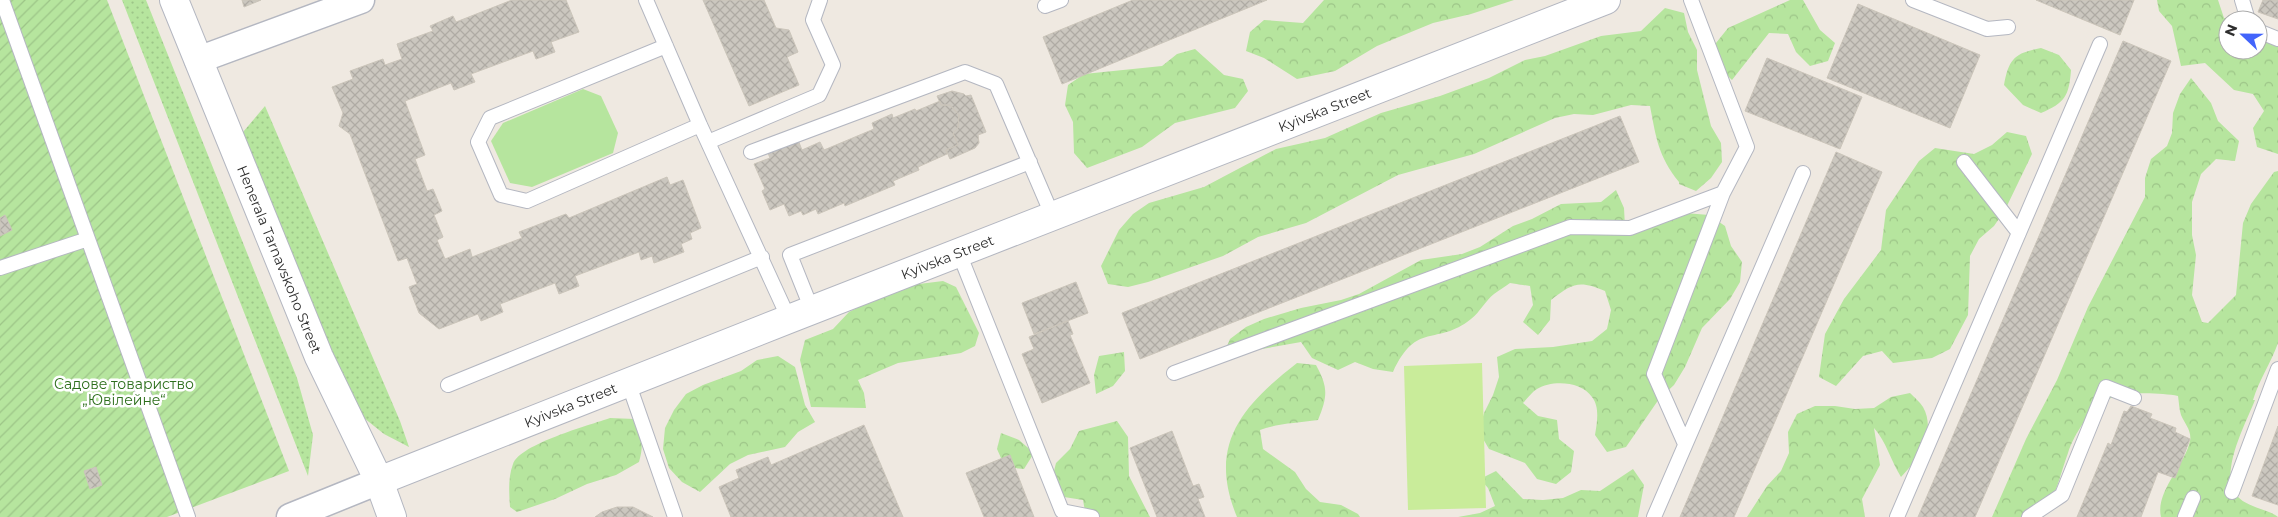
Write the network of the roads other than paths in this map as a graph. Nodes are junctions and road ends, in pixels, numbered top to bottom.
1 (2, 0) edge
2 (174, 0) edge
3 (361, 0) edge
4 (646, 0) edge
5 (820, 0) edge
6 (1061, 0) edge
7 (1606, 0) edge
8 (1691, 0) edge
9 (1913, 0) edge
10 (1045, 6) dead end
11 (2008, 28) dead end
12 (2100, 44) dead end
13 (666, 46) junction
14 (198, 60) junction
15 (700, 125) junction
16 (708, 142) junction
17 (751, 152) dead end
18 (1030, 162) junction
19 (1964, 162) dead end
20 (1803, 173) dead end
21 (1723, 193) junction
22 (1053, 217) junction
23 (2019, 233) junction
24 (88, 240) junction
25 (959, 253) junction
26 (762, 257) junction
27 (0, 268) edge
28 (800, 314) junction
29 (2278, 368) edge
30 (1174, 373) dead end
31 (628, 382) junction
32 (448, 386) dead end
33 (2134, 398) dead end
34 (1686, 444) junction
35 (380, 481) junction
36 (2232, 492) dead end
37 (2193, 498) dead end
38 (1063, 514) edge
39 (188, 517) edge
40 (290, 517) edge
41 (392, 517) edge
42 (675, 517) edge
43 (1092, 517) edge
44 (1654, 517) edge
45 (1897, 517) edge
46 (2028, 517) edge
47 (2185, 517) edge

1 - 24 lane
2 - 14 main road, Henerala Tarnavskoho Street
3 - 14 street
4 - 13 lane
5 - 16 lane
6 - 10 lane
7 - 22 main road, Kyivska Street
8 - 21 lane
9 - 11 lane
12 - 23 lane
13 - 15 lane
13 - 15 lane
14 - 35 main road, Henerala Tarnavskoho Street
15 - 16 lane
16 - 26 lane
17 - 18 lane
18 - 22 lane
18 - 28 lane
19 - 23 lane
20 - 34 lane
21 - 30 lane
21 - 34 lane
22 - 25 main road, Kyivska Street
23 - 45 lane
24 - 27 lane
24 - 39 lane
25 - 28 main road, Kyivska Street
25 - 38 lane
26 - 28 lane
26 - 32 lane
28 - 31 main road, Kyivska Street
29 - 36 lane
31 - 35 main road, Kyivska Street
31 - 42 lane
33 - 46 lane
34 - 44 lane
35 - 40 street, Kyivska Street
35 - 41 main road, Henerala Tarnavskoho Street
37 - 47 lane
38 - 43 lane

